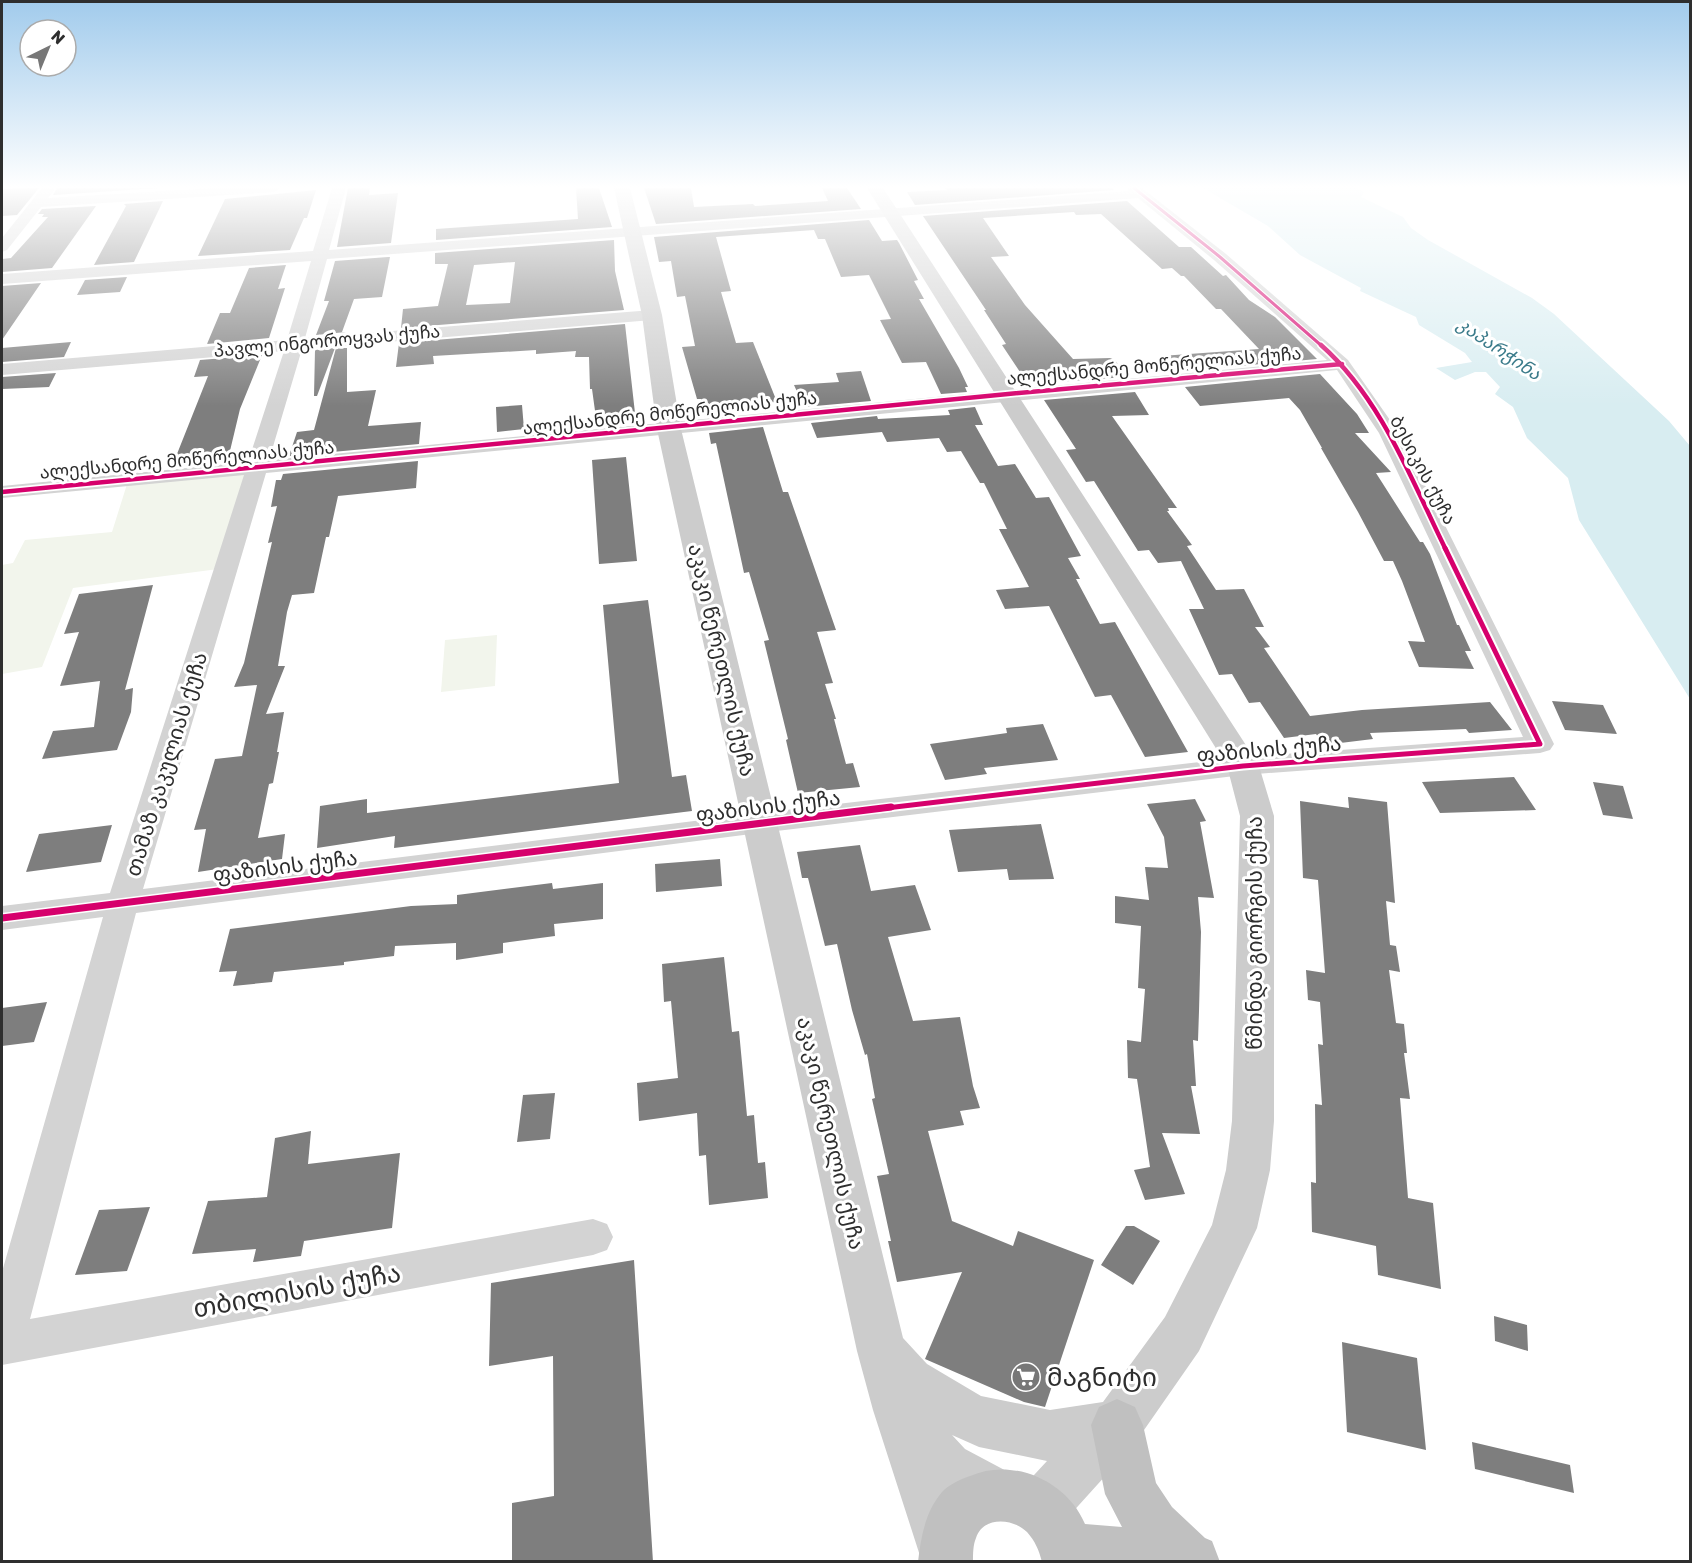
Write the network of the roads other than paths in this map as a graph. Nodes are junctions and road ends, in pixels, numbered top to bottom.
1 (241, 261) edge
2 (317, 261) edge
3 (640, 261) edge
4 (923, 261) edge
5 (1223, 261) edge
6 (2, 279) edge
7 (652, 315) junction
8 (294, 343) junction
9 (1342, 364) junction
10 (2, 369) edge
11 (1008, 394) junction
12 (669, 429) junction
13 (256, 468) junction
14 (2, 492) edge
15 (1540, 744) joint
16 (1243, 766) junction
17 (759, 823) junction
18 (123, 903) junction
19 (2, 918) edge
20 (593, 1237) dead end
21 (2, 1344) edge
22 (882, 1351) junction
23 (898, 1410) junction
24 (1116, 1425) junction
25 (1042, 1527) edge
26 (945, 1556) edge
27 (1192, 1559) edge

1 - 6 street
2 - 8 street, თამაზ კაკულიას ქუჩა
3 - 7 main road, აკაკი წერეთლის ქუჩა
4 - 11 main road, წმინდა გიორგის ქუჩა
5 - 9 street, ბესიკის ქუჩა
7 - 8 street, პავლე ინგოროყვას ქუჩა
7 - 12 main road, აკაკი წერეთლის ქუჩა
8 - 10 street, პავლე ინგოროყვას ქუჩა
8 - 13 street, თამაზ კაკულიას ქუჩა
9 - 11 street, ალექსანდრე მოწერელიას ქუჩა
9 - 15 street, ბესიკის ქუჩა
11 - 12 street, ალექსანდრე მოწერელიას ქუჩა
11 - 16 main road, წმინდა გიორგის ქუჩა
12 - 13 street, ალექსანდრე მოწერელიას ქუჩა
12 - 17 main road, აკაკი წერეთლის ქუჩა
13 - 14 street, ალექსანდრე მოწერელიას ქუჩა
13 - 18 street, თამაზ კაკულიას ქუჩა
15 - 16 street, ფაზისის ქუჩა
16 - 17 street, ფაზისის ქუჩა
16 - 24 main road, წმინდა გიორგის ქუჩა
17 - 18 street, ფაზისის ქუჩა
17 - 22 main road, აკაკი წერეთლის ქუჩა
18 - 19 street, ფაზისის ქუჩა
18 - 21 street, თამაზ კაკულიას ქუჩა
20 - 21 street, თბილისის ქუჩა
22 - 23 main road, აკაკი წერეთლის ქუჩა
22 - 24 main road
23 - 25 main road, აკაკი წერეთლის ქუჩა
23 - 26 main road, აკაკი წერეთლის ქუჩა
24 - 25 main road, წმინდა გიორგის ქუჩა
24 - 27 highway
25 - 26 highway
25 - 27 highway

